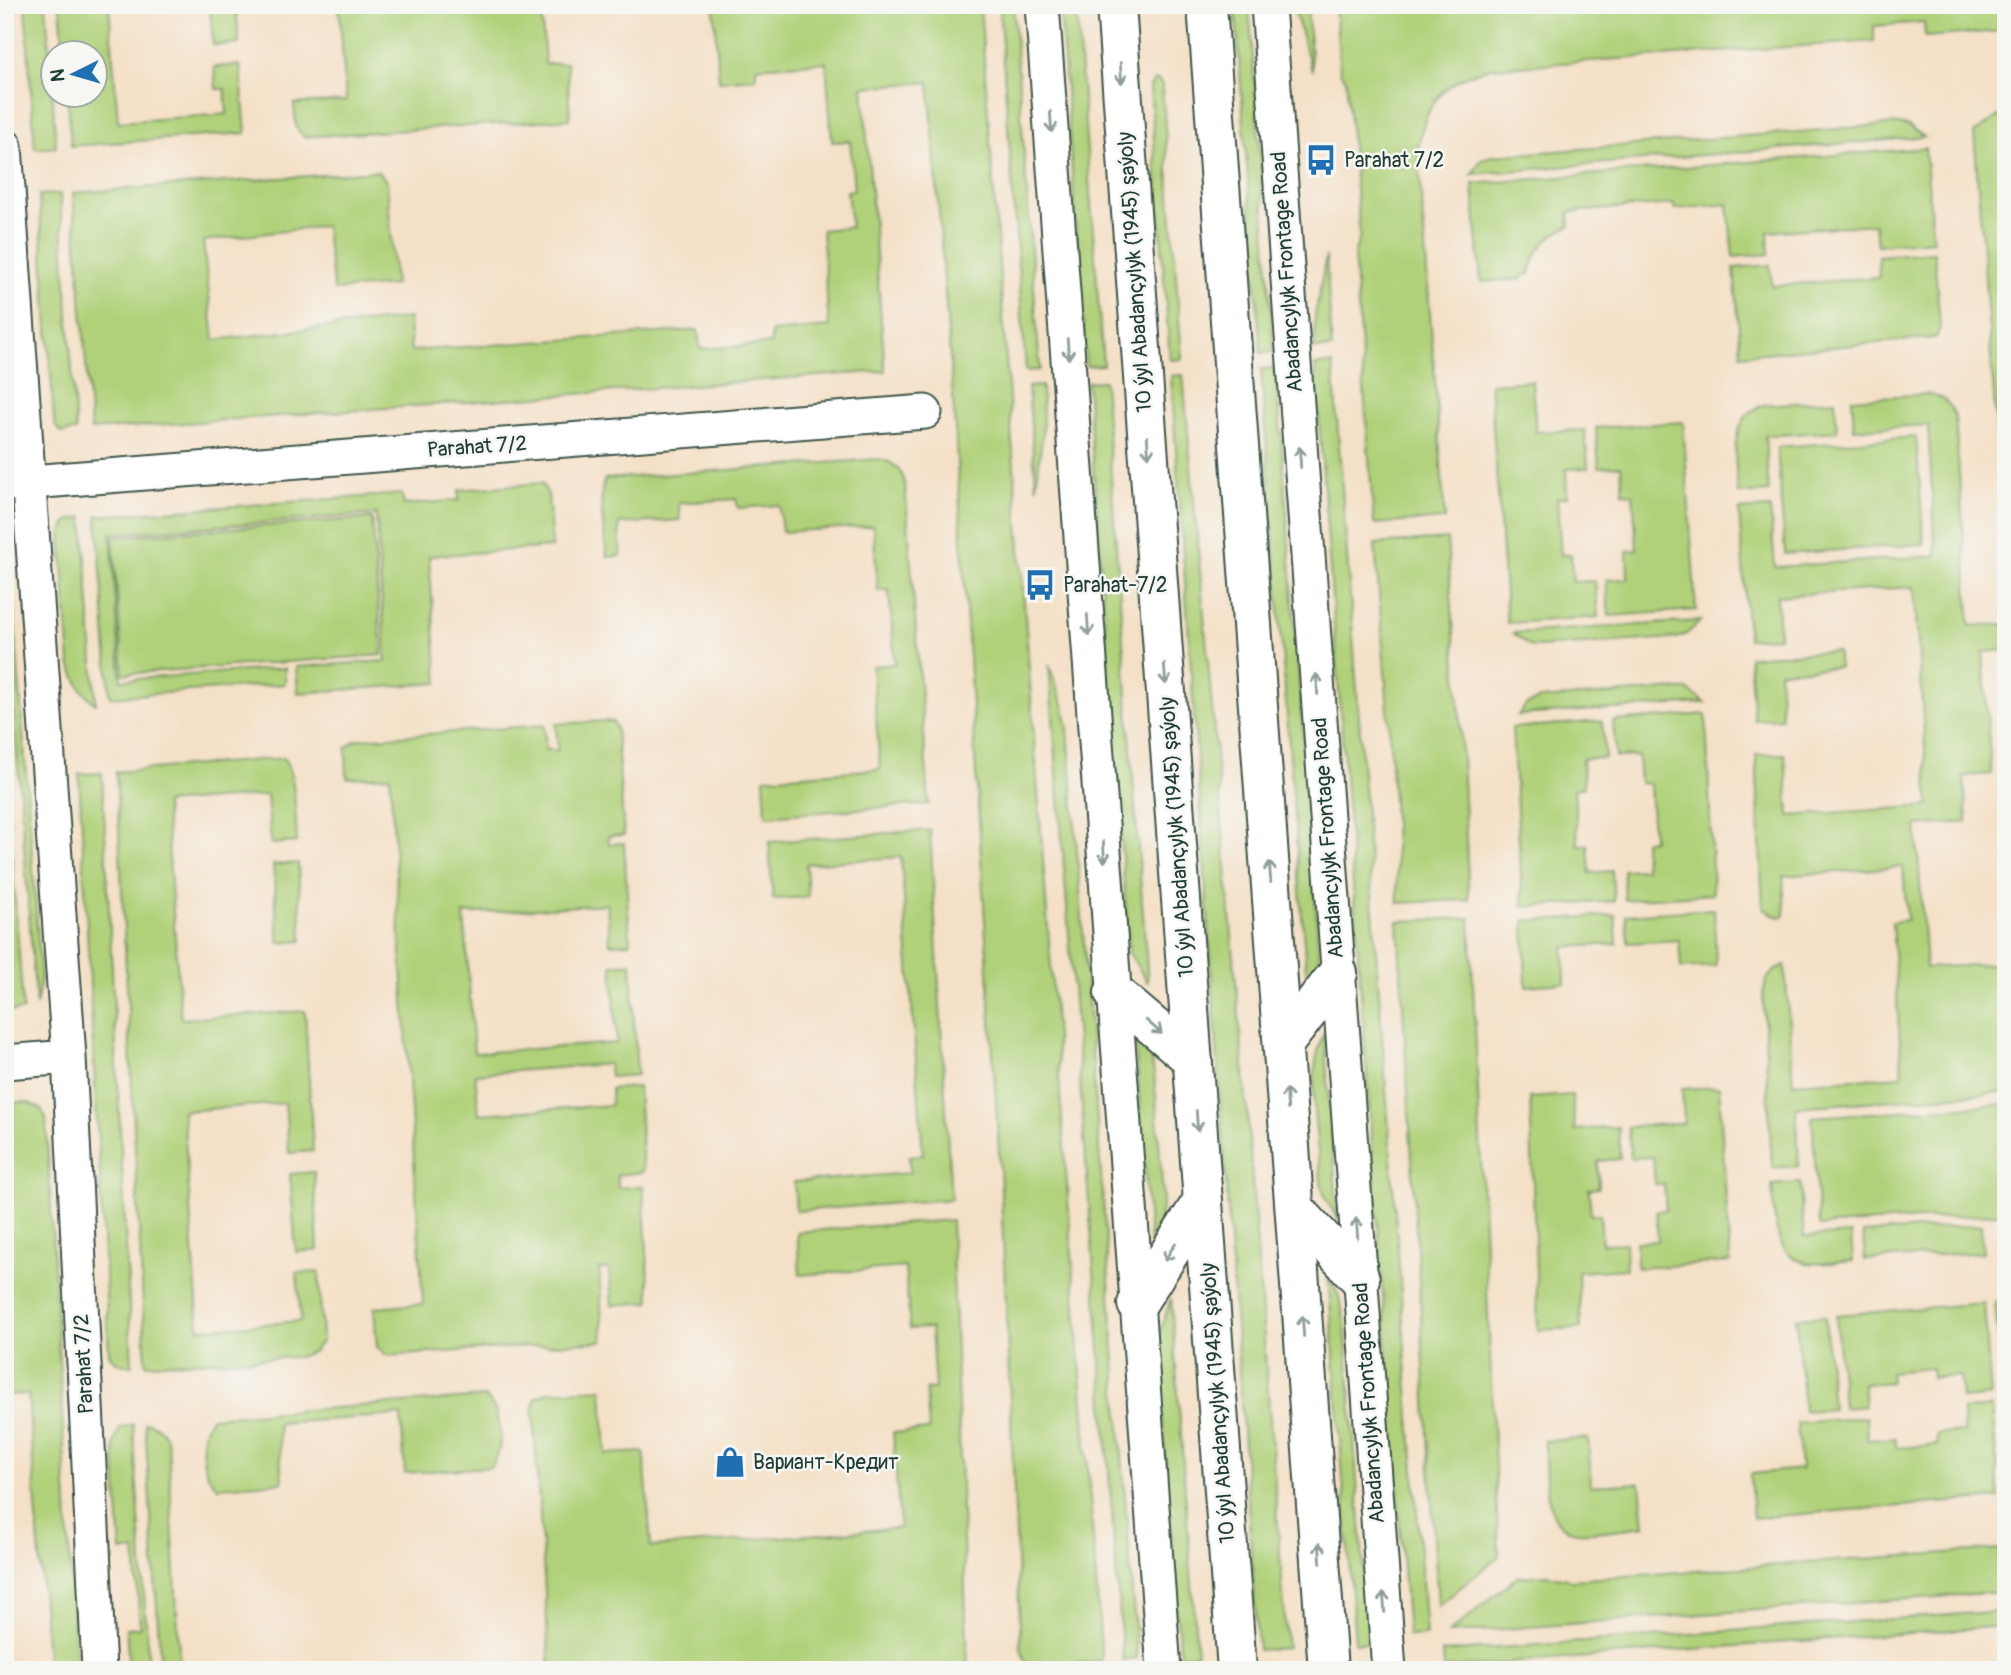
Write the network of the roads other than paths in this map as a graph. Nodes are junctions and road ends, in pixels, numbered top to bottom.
1 (1042, 5) edge
2 (1116, 5) edge
3 (1207, 5) edge
4 (1268, 5) edge
5 (5, 146) edge
6 (925, 412) dead end
7 (17, 483) edge
8 (1338, 973) junction
9 (1114, 993) junction
10 (1283, 1045) junction
11 (69, 1058) junction
12 (1193, 1060) junction
13 (5, 1062) edge
14 (1203, 1199) junction
15 (1295, 1209) junction
16 (1360, 1279) junction
17 (1137, 1304) junction
18 (99, 1670) edge
19 (1164, 1670) edge
20 (1237, 1670) edge
21 (1328, 1670) edge
22 (1389, 1670) edge

1 -> 9 street
2 -> 12 main road, 10 ýyl Abadançylyk (1945) şaýoly
10 -> 3 main road
8 -> 4 street, Abadancylyk Frontage Road
5 - 7 street, Parahat 7/2
6 - 7 street, Parahat 7/2
7 - 11 street, Parahat 7/2
8 - 10 main road
16 -> 8 street, Abadancylyk Frontage Road
9 -> 12 main road
9 - 17 street
15 -> 10 main road
11 - 13 street
11 - 18 street, Parahat 7/2
12 -> 14 main road, 10 ýyl Abadançylyk (1945) şaýoly
14 -> 17 main road
14 - 20 main road, 10 ýyl Abadançylyk (1945) şaýoly
15 - 16 main road
21 -> 15 main road
22 -> 16 street, Abadancylyk Frontage Road
17 - 19 street

